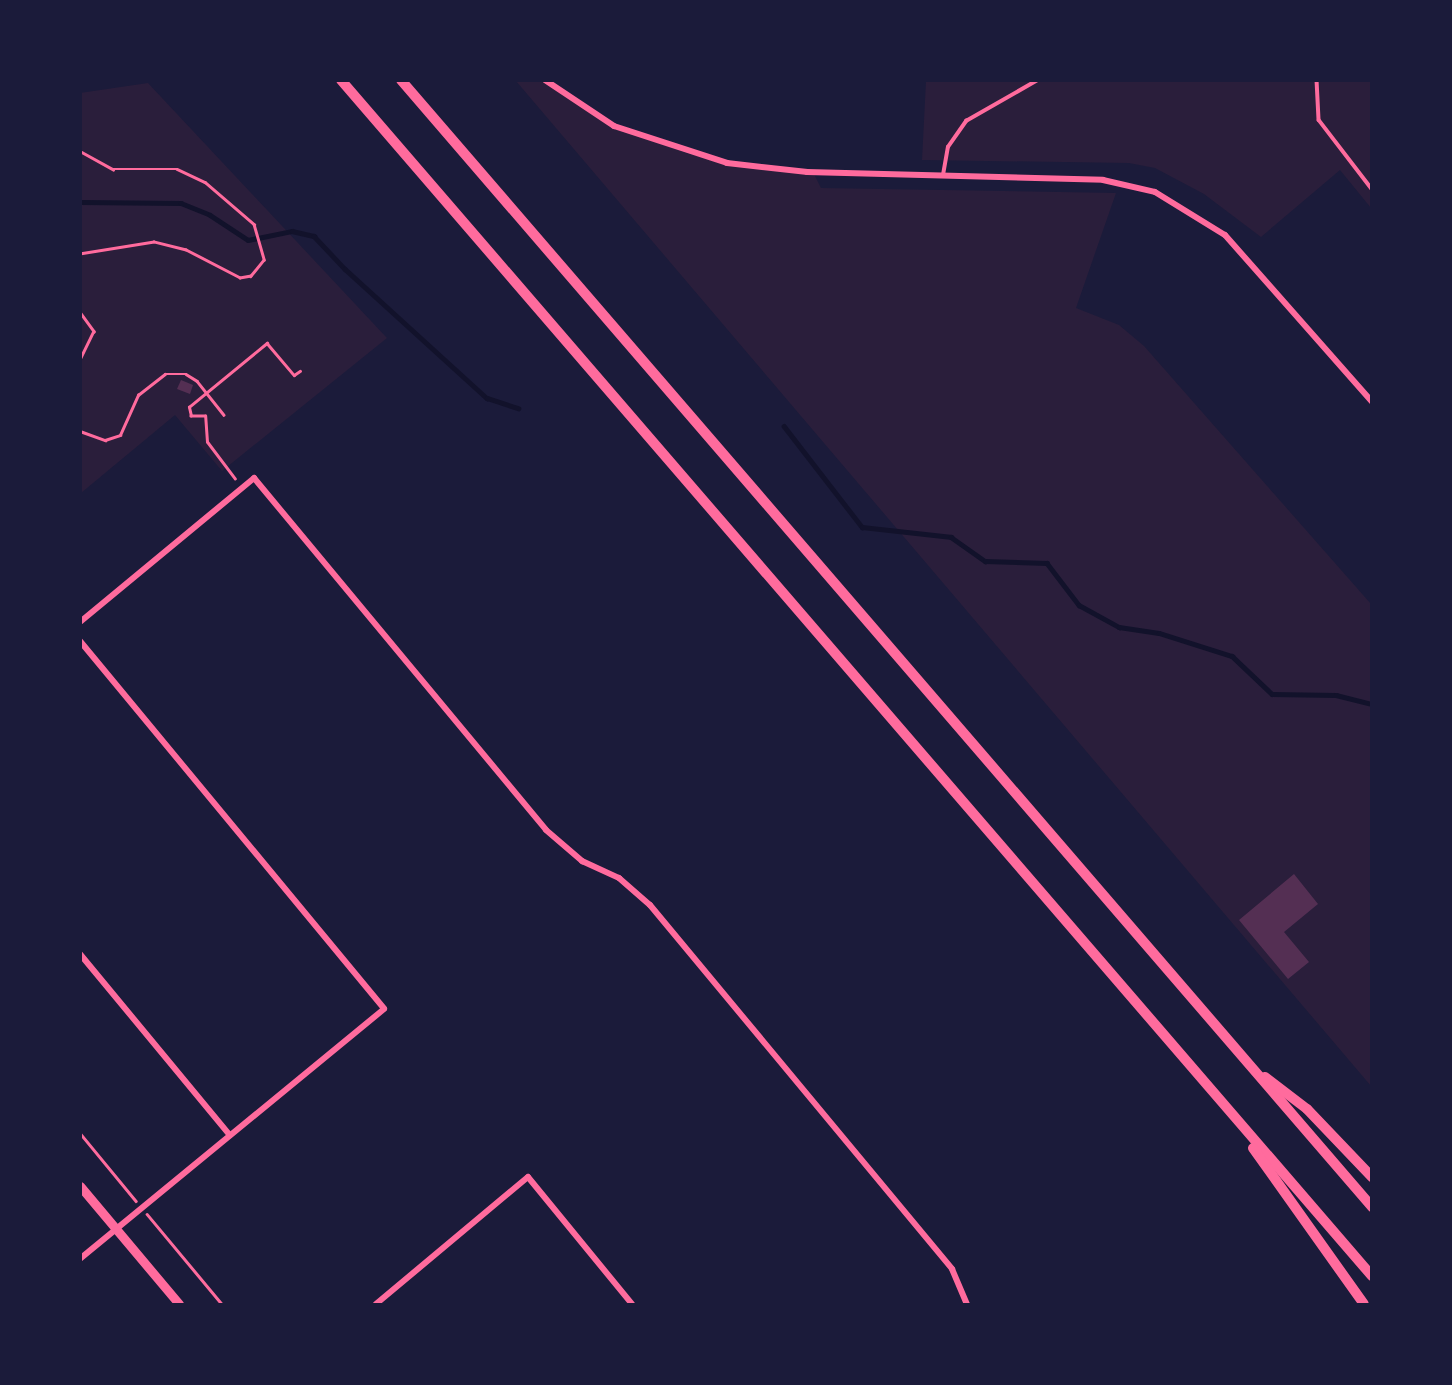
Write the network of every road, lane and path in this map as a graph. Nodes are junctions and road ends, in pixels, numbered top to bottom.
1 (341, 80) edge
2 (401, 80) edge
3 (545, 80) edge
4 (1038, 80) edge
5 (1317, 80) edge
6 (80, 151) edge
7 (943, 175) junction
8 (1371, 189) edge
9 (80, 254) edge
10 (80, 312) edge
11 (80, 360) edge
12 (300, 371) dead end
13 (206, 393) junction
14 (1371, 402) edge
15 (224, 415) dead end
16 (80, 431) edge
17 (235, 479) dead end
18 (80, 621) edge
19 (80, 641) edge
20 (80, 954) edge
21 (1249, 1065) junction
22 (1218, 1097) junction
23 (80, 1133) edge
24 (230, 1135) junction
25 (1371, 1177) edge
26 (80, 1186) edge
27 (137, 1202) dead end
28 (1371, 1208) edge
29 (149, 1216) dead end
30 (116, 1229) junction
31 (80, 1259) edge
32 (1371, 1276) edge
33 (375, 1303) edge
34 (179, 1304) edge
35 (222, 1304) edge
36 (632, 1304) edge
37 (967, 1304) edge
38 (1364, 1304) edge

1 - 22 highway
2 - 21 highway
3 - 7 street
4 - 7 lane
5 - 8 lane
6 - 9 path
7 - 14 street
10 - 11 path
12 - 13 path
13 - 15 path
13 - 16 path
13 - 17 path
18 - 37 street
19 - 24 street
20 - 24 street
21 - 25 highway
21 - 28 highway
22 - 32 highway
22 - 38 highway
23 - 27 path
24 - 30 street
26 - 30 main road
29 - 35 path
30 - 31 street
30 - 34 main road
33 - 36 street

